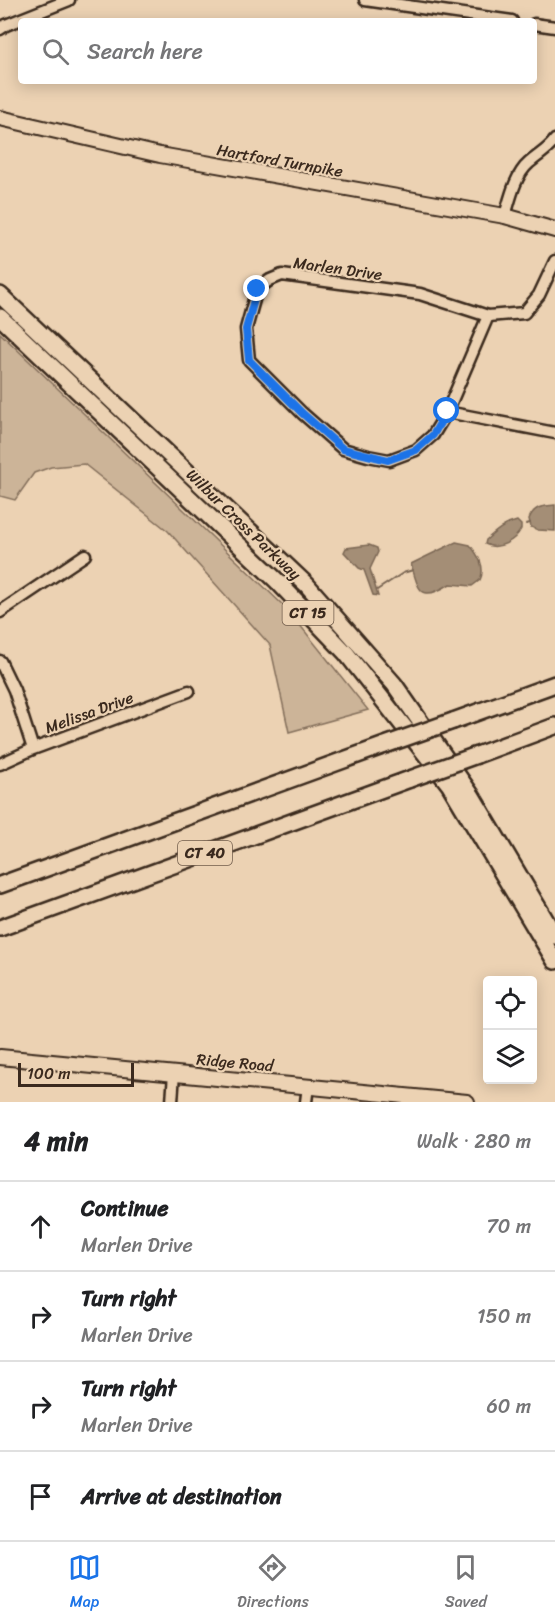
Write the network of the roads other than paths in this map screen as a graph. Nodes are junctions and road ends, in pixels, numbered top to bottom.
1 (69, 0) edge
2 (365, 0) edge
3 (26, 18) edge
4 (491, 18) edge
5 (18, 21) edge
6 (537, 24) edge
7 (555, 27) edge
8 (0, 29) edge
9 (0, 118) edge
10 (555, 140) edge
11 (505, 216) junction
12 (555, 230) edge
13 (555, 261) edge
14 (0, 295) edge
15 (0, 316) edge
16 (488, 316) junction
17 (447, 411) junction
18 (555, 433) edge
19 (85, 555) dead end
20 (0, 612) edge
21 (0, 661) edge
22 (555, 684) edge
23 (189, 691) dead end
24 (555, 726) edge
25 (33, 748) junction
26 (0, 764) edge
27 (0, 885) edge
28 (0, 928) edge
29 (555, 936) edge
30 (555, 960) edge
31 (0, 1057) edge
32 (174, 1073) junction
33 (308, 1086) junction
34 (172, 1102) edge
35 (306, 1102) edge
36 (466, 1102) edge

1 - 3 street
2 - 4 street
5 - 8 street
6 - 7 street
9 - 11 main road, Hartford Turnpike
10 - 11 street
11 - 12 main road, Hartford Turnpike
13 - 16 street, Marlen Drive
14 - 29 highway, Wilbur Cross Parkway / CT 15
15 - 30 highway, Wilbur Cross Parkway / CT 15
16 - 17 street, Marlen Drive
16 - 17 street, Marlen Drive
17 - 18 street
19 - 20 street
21 - 25 street
22 - 27 highway, CT 40, bridge
23 - 25 street, Melissa Drive
24 - 28 highway, CT 40, bridge
25 - 26 street, Melissa Drive
31 - 32 main road, Ridge Road
32 - 33 main road, Ridge Road
32 - 34 street
33 - 35 street
33 - 36 main road, Ridge Road

